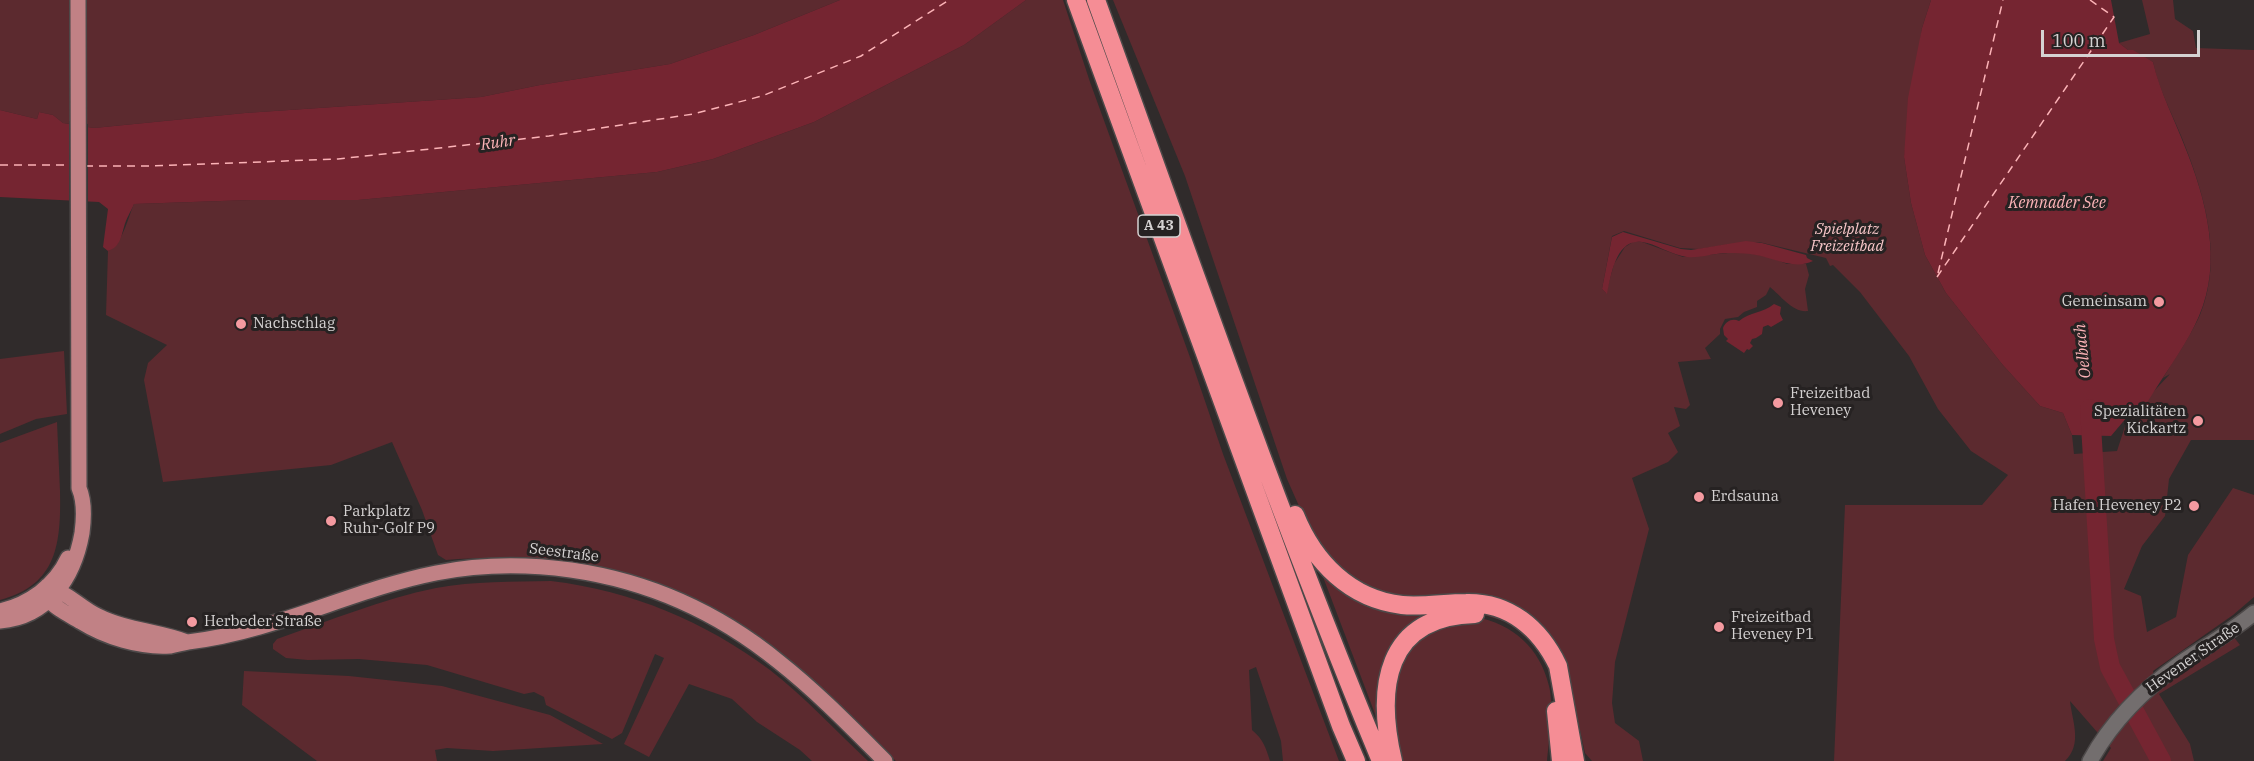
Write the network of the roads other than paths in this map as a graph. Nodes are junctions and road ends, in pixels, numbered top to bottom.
1 (78, 0) edge
2 (1076, 0) edge
3 (1096, 0) edge
4 (1251, 425) junction
5 (52, 592) junction
6 (0, 611) edge
7 (2254, 613) edge
8 (0, 621) edge
9 (1341, 726) junction
10 (1577, 757) edge
11 (885, 761) edge
12 (1349, 761) edge
13 (1356, 761) edge
14 (1381, 761) edge
15 (1393, 761) edge
16 (1561, 761) edge
17 (2090, 761) edge

1 - 5 main road
2 - 9 highway, A 43
3 - 4 highway, A 43
4 - 10 highway
4 - 14 highway, A 43
5 - 6 main road
5 - 8 main road
5 - 11 main road, Seestraße
7 - 17 street, Hevener Straße
9 - 12 highway
9 - 13 highway, A 43
15 - 16 highway

